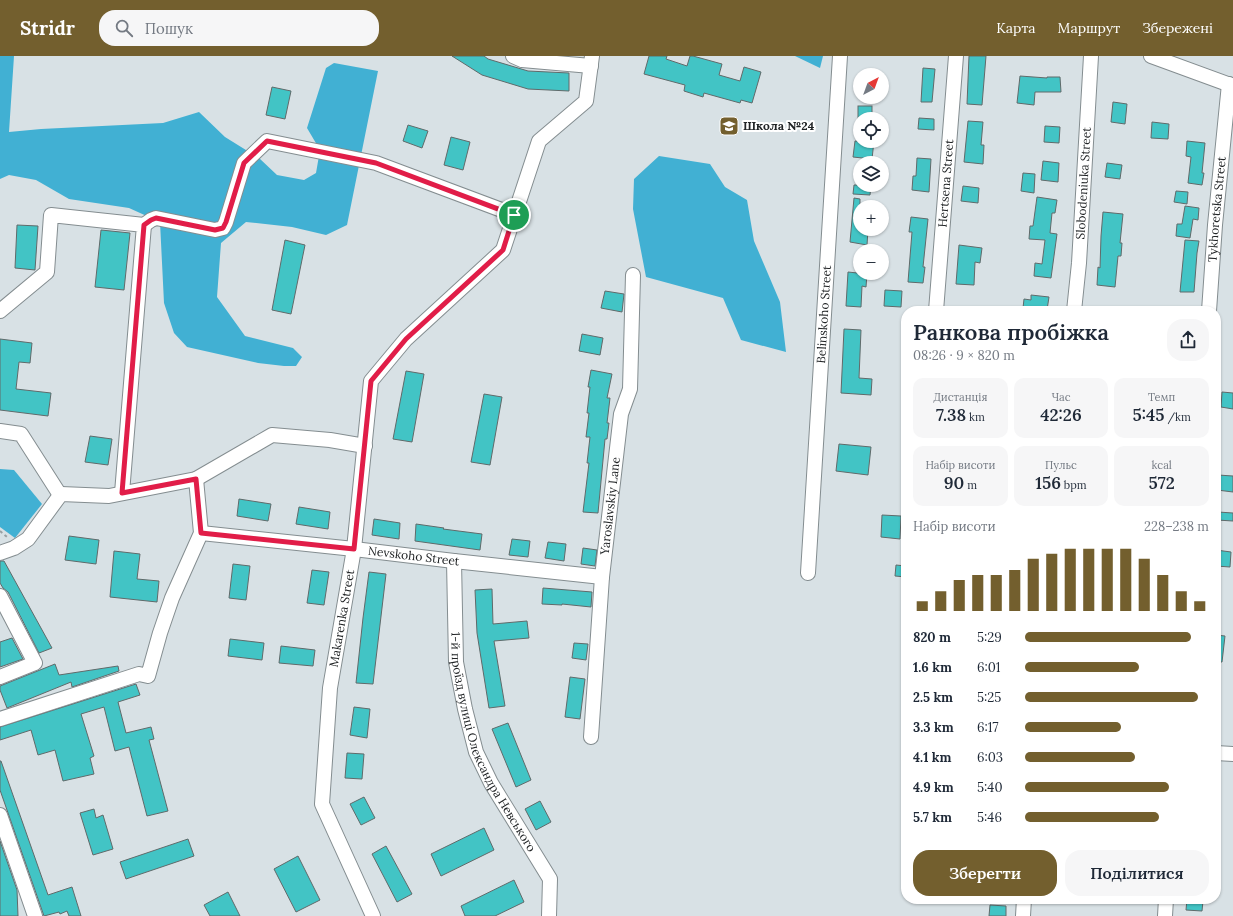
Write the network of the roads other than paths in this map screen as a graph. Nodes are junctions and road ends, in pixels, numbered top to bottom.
1 (513, 56) edge
2 (840, 56) edge
3 (956, 56) edge
4 (1091, 56) edge
5 (1151, 56) edge
6 (592, 61) edge
7 (1231, 85) edge
8 (514, 215) junction
9 (144, 225) junction
10 (634, 275) dead end
11 (936, 306) edge
12 (1074, 306) edge
13 (1209, 306) edge
14 (0, 311) edge
15 (0, 431) edge
16 (365, 446) junction
17 (196, 479) junction
18 (122, 493) junction
19 (60, 495) junction
20 (201, 533) junction
21 (354, 549) junction
22 (0, 553) edge
23 (454, 561) junction
24 (808, 573) dead end
25 (602, 578) junction
26 (0, 596) edge
27 (0, 678) edge
28 (0, 719) edge
29 (591, 737) dead end
30 (1221, 753) edge
31 (1233, 754) edge
32 (0, 815) edge
33 (1024, 904) edge
34 (1166, 904) edge
35 (35, 916) edge
36 (373, 916) edge
37 (549, 916) edge
38 (1023, 916) edge
39 (1165, 916) edge

1 - 6 street
2 - 24 street, Belinskoho Street
3 - 11 street, Hertsena Street
4 - 12 street, Slobodeniuka Street
5 - 7 street
6 - 8 street, Makarenka Street
7 - 13 street, Tykhoretska Street
8 - 9 street
8 - 16 street, Makarenka Street
9 - 14 street
9 - 18 street
10 - 25 street, Yaroslavskiy Lane
15 - 19 street
16 - 17 street
16 - 21 street, Makarenka Street
17 - 18 street
17 - 20 street
18 - 19 street
19 - 22 street
20 - 21 street, Nevskoho Street
20 - 28 street
21 - 23 street, Nevskoho Street
21 - 36 street, Makarenka Street
23 - 25 street, Nevskoho Street
23 - 37 street, 1-й проїзд вулиці Олександра Невського
25 - 29 street, Yaroslavskiy Lane
26 - 27 street
30 - 31 street
32 - 35 street
33 - 38 street
34 - 39 street

